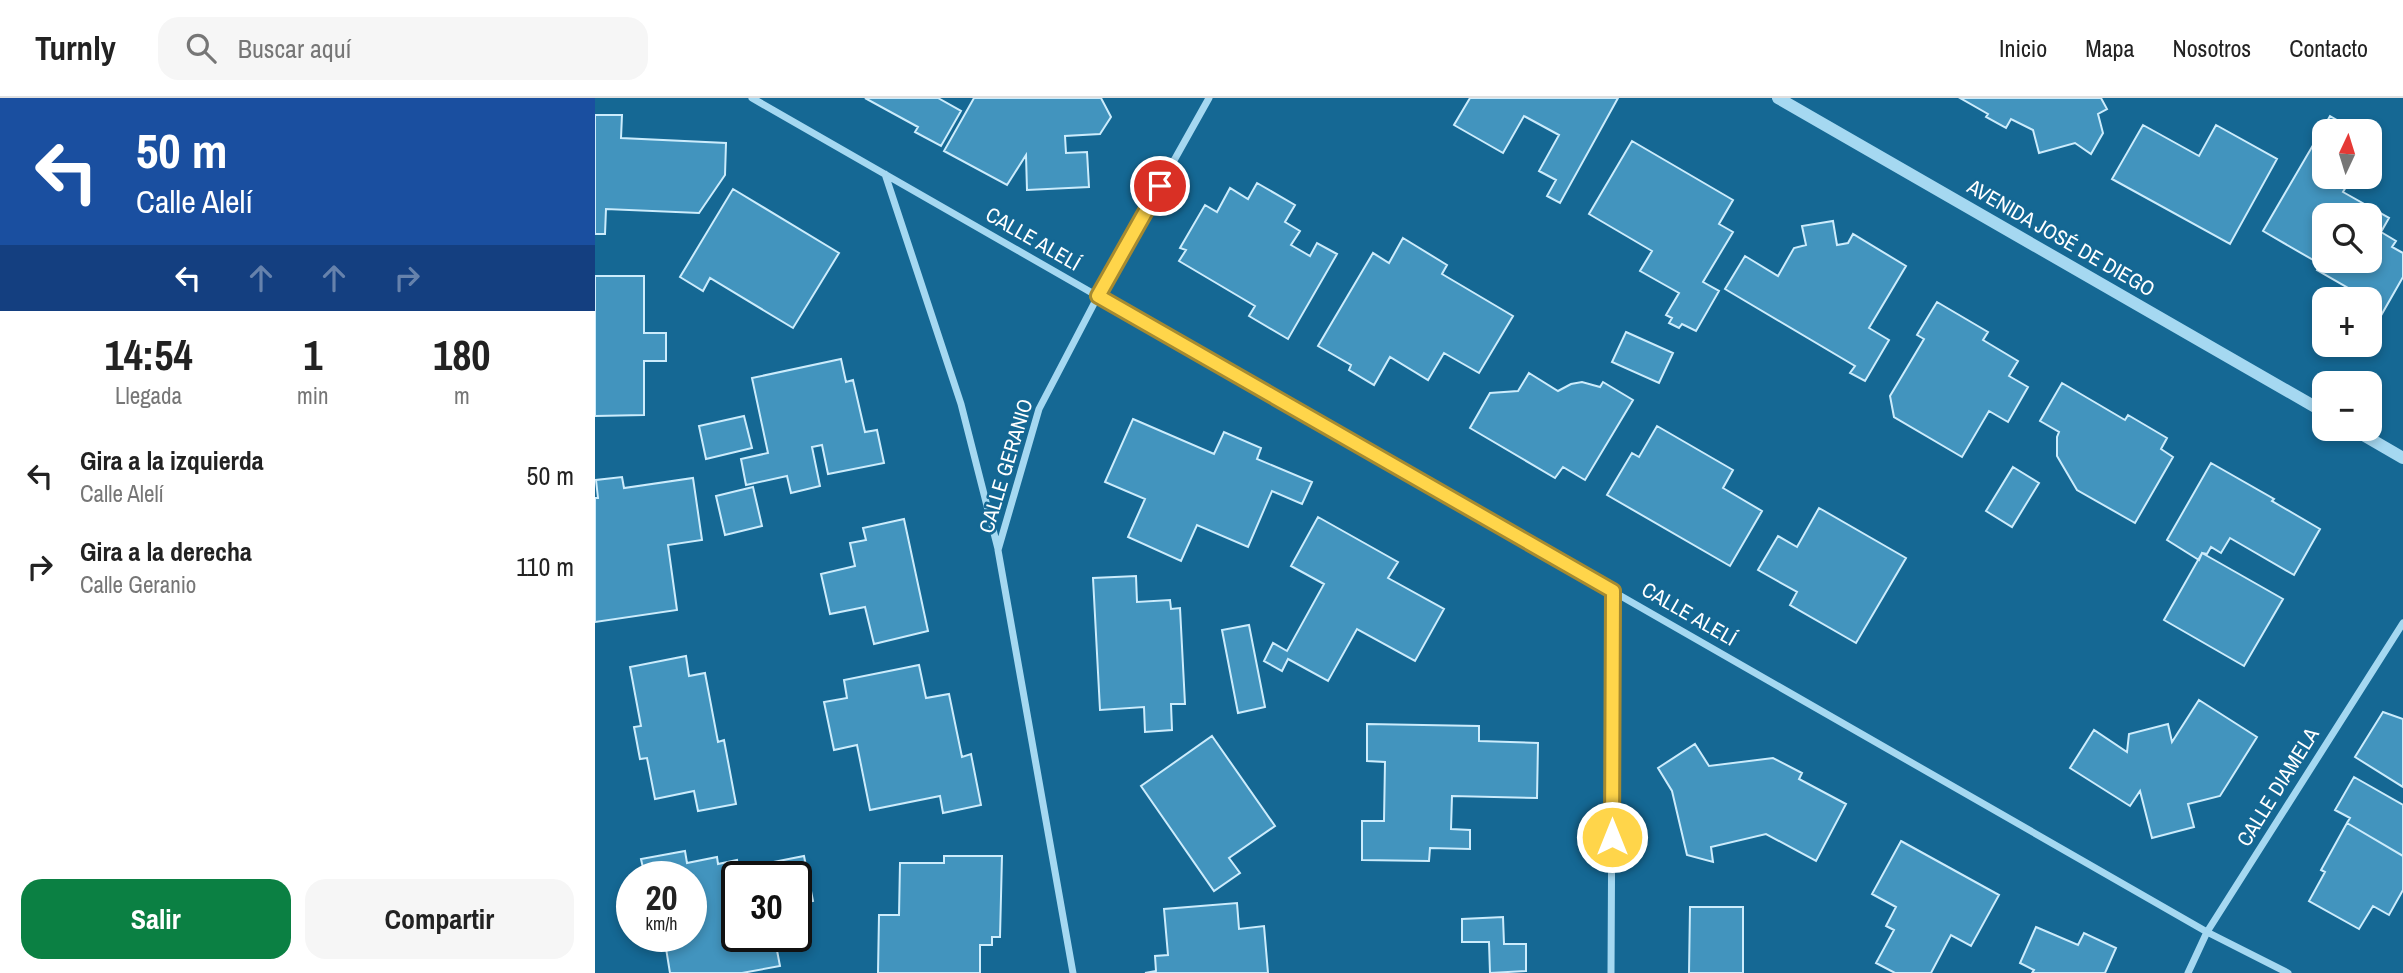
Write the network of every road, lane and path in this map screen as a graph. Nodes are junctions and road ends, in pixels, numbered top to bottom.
1 (752, 98) edge
2 (1209, 98) edge
3 (1778, 98) edge
4 (885, 174) junction
5 (1098, 296) junction
6 (2312, 405) edge
7 (2374, 441) edge
8 (2403, 457) edge
9 (998, 550) junction
10 (1613, 591) junction
11 (2403, 623) edge
12 (2207, 932) junction
13 (1073, 973) edge
14 (1611, 973) edge
15 (2188, 973) edge
16 (2288, 973) edge

1 - 4 street, CALLE ALELÍ
2 - 5 street, CALLE GERANIO
3 - 6 street, AVENIDA JOSÉ DE DIEGO
4 - 5 street, CALLE ALELÍ
4 - 9 street, CALLE GERANIO
5 - 9 street, CALLE GERANIO
5 - 10 street, CALLE ALELÍ
7 - 8 street
9 - 13 street, CALLE GERANIO
10 - 12 street, CALLE ALELÍ
10 - 14 street
11 - 12 street, CALLE DIAMELA
12 - 15 street, CALLE DIAMELA
12 - 16 street, CALLE ALELÍ

